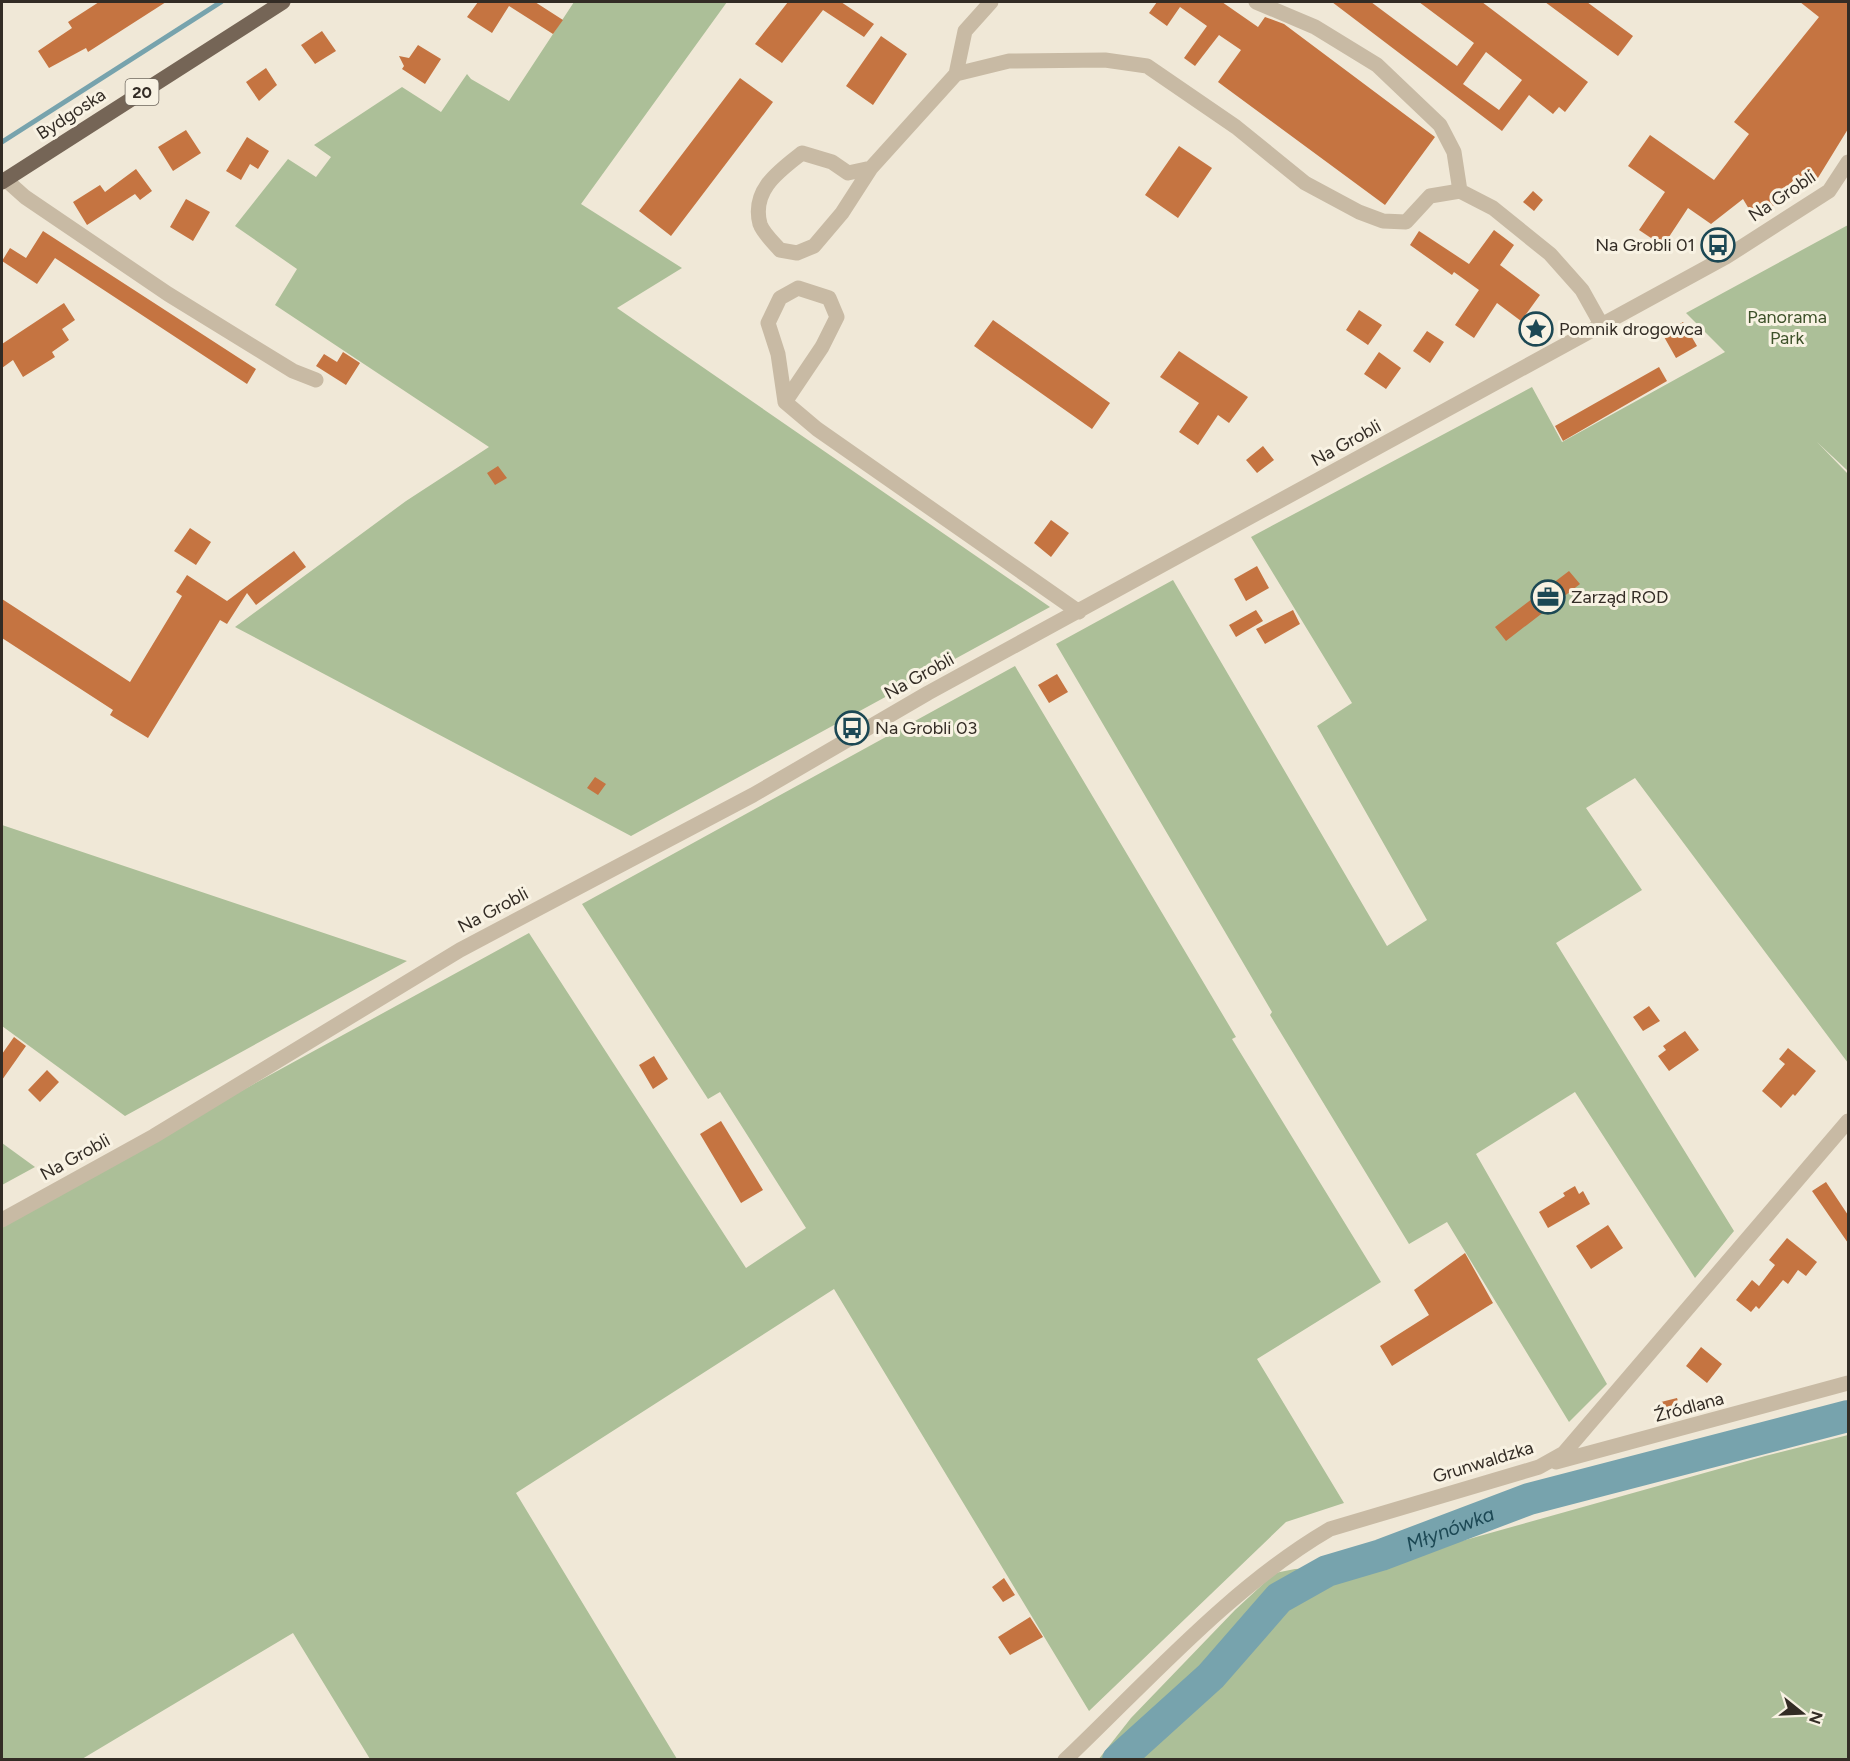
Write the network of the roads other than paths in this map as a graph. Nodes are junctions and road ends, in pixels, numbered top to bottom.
1 (283, 2) edge
2 (991, 2) edge
3 (1256, 2) edge
4 (956, 74) junction
5 (1848, 162) edge
6 (871, 168) junction
7 (4, 181) edge
8 (1460, 191) junction
9 (1601, 324) junction
10 (316, 380) dead end
11 (785, 402) junction
12 (1079, 612) junction
13 (1848, 1121) edge
14 (2, 1220) edge
15 (1848, 1383) edge
16 (1539, 1467) junction
17 (1065, 1760) edge

1 - 7 main road, Bydgoska / 20
2 - 4 street
3 - 8 street
4 - 6 street
4 - 8 street
5 - 9 street, Na Grobli
6 - 6 street
7 - 10 street
8 - 9 street
9 - 12 street, Na Grobli
11 - 11 street
11 - 12 street
12 - 14 street, Na Grobli
13 - 16 street, Grunwaldzka
15 - 16 street, Źródlana
16 - 17 street, Grunwaldzka

